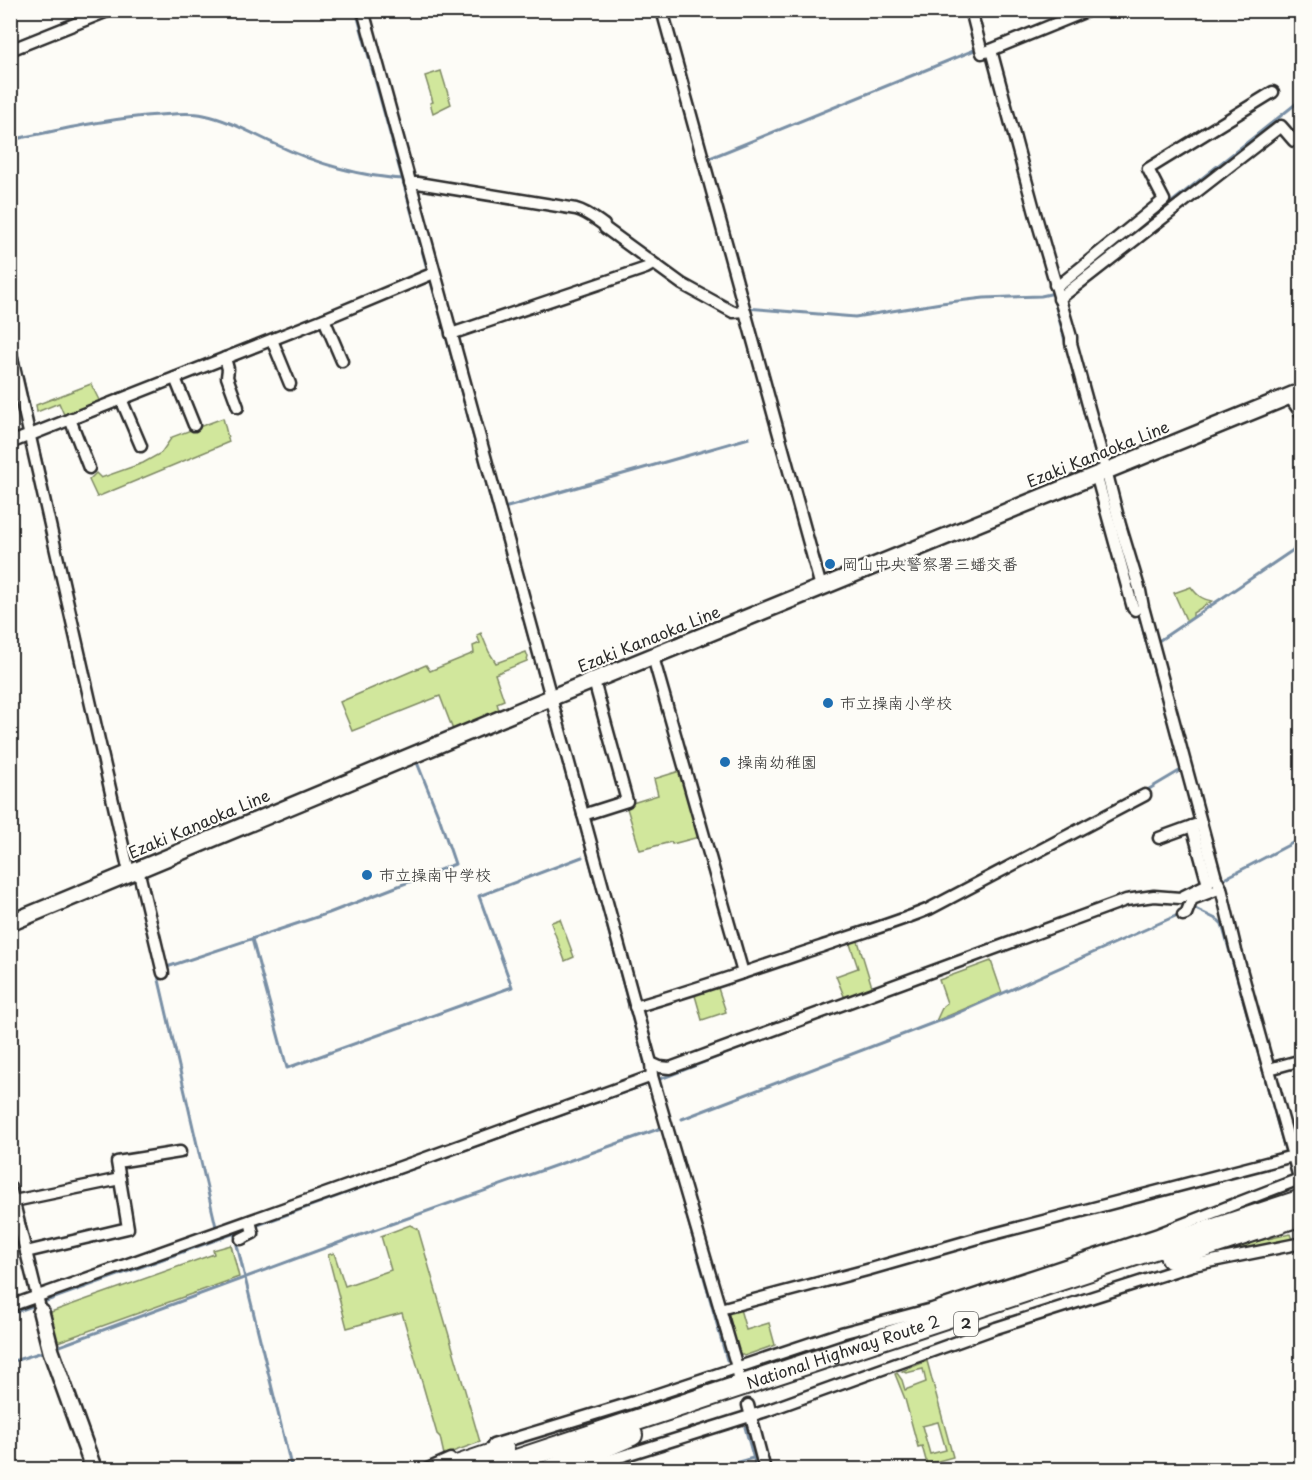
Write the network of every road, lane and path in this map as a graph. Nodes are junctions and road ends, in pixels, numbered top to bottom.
1 (110, 10) edge
2 (363, 10) edge
3 (662, 10) edge
4 (971, 10) edge
5 (1089, 10) edge
6 (10, 50) edge
7 (985, 50) junction
8 (1273, 92) dead end
9 (1294, 141) dead end
10 (409, 180) junction
11 (653, 264) junction
12 (431, 274) junction
13 (1057, 292) junction
14 (744, 309) junction
15 (324, 319) junction
16 (451, 334) junction
17 (272, 340) junction
18 (10, 349) edge
19 (225, 358) junction
20 (342, 361) dead end
21 (175, 378) junction
22 (290, 384) dead end
23 (1295, 394) edge
24 (121, 399) junction
25 (238, 407) dead end
26 (1302, 415) edge
27 (70, 419) junction
28 (194, 425) dead end
29 (34, 433) junction
30 (10, 443) edge
31 (141, 446) dead end
32 (89, 468) dead end
33 (1101, 472) junction
34 (821, 587) junction
35 (1135, 610) dead end
36 (653, 657) junction
37 (594, 681) junction
38 (552, 698) junction
39 (1145, 795) dead end
40 (583, 815) junction
41 (1196, 824) junction
42 (1159, 838) dead end
43 (134, 871) junction
44 (1215, 881) junction
45 (1187, 909) dead end
46 (10, 923) edge
47 (743, 973) junction
48 (163, 974) dead end
49 (635, 1007) junction
50 (1302, 1060) edge
51 (1269, 1069) junction
52 (651, 1074) junction
53 (180, 1152) dead end
54 (1289, 1157) junction
55 (120, 1179) junction
56 (1301, 1180) edge
57 (10, 1187) edge
58 (1302, 1199) edge
59 (14, 1201) junction
60 (1302, 1215) edge
61 (251, 1225) junction
62 (241, 1239) dead end
63 (1302, 1243) edge
64 (27, 1252) junction
65 (39, 1305) junction
66 (10, 1306) edge
67 (720, 1309) junction
68 (738, 1372) junction
69 (686, 1404) junction
70 (749, 1411) junction
71 (632, 1435) junction
72 (94, 1470) edge
73 (425, 1470) edge
74 (445, 1470) edge
75 (486, 1470) edge
76 (527, 1470) edge
77 (550, 1470) edge
78 (578, 1470) edge
79 (765, 1470) edge

1 - 6 street
2 - 10 street
3 - 14 street
4 - 7 street
5 - 7 street
7 - 13 street
8 - 13 street
9 - 13 street
10 - 11 street
10 - 12 street
11 - 14 street
11 - 16 street
12 - 15 street
12 - 16 street
13 - 33 street
14 - 34 street
15 - 17 street
15 - 20 street
16 - 38 street
17 - 19 street
17 - 22 street
18 - 29 street
19 - 21 street
19 - 25 street
21 - 24 street
21 - 28 street
23 - 26 street
23 - 33 main road, Ezaki Kanaoka Line
24 - 27 street
24 - 31 street
27 - 29 street
27 - 32 street
29 - 30 street
29 - 43 street
33 - 34 main road, Ezaki Kanaoka Line
33 - 35 street
33 - 41 street
34 - 36 main road, Ezaki Kanaoka Line
36 - 37 main road, Ezaki Kanaoka Line
36 - 47 street
37 - 38 main road, Ezaki Kanaoka Line
37 - 40 street
38 - 40 street
38 - 43 main road, Ezaki Kanaoka Line
39 - 47 street
40 - 49 street
41 - 42 street
41 - 44 street
43 - 46 main road, Ezaki Kanaoka Line
43 - 48 street
44 - 45 street
44 - 51 street
44 - 52 street
47 - 49 street
49 - 52 street
50 - 51 street
51 - 54 street
52 - 61 street
52 - 67 street
53 - 55 street
54 - 56 street
54 - 67 street
55 - 59 street
55 - 64 street
56 - 68 street
57 - 59 street
58 - 69 highway, National Highway Route 2 / 2
59 - 64 street
60 - 71 highway, National Highway Route 2 / 2
61 - 62 street
61 - 65 street
63 - 70 street
64 - 65 street
65 - 66 street
65 - 72 main road
67 - 68 street
68 - 73 street
69 - 74 highway
69 - 75 highway, National Highway Route 2 / 2
70 - 78 street
70 - 79 street
71 - 76 highway, National Highway Route 2 / 2
71 - 77 highway

